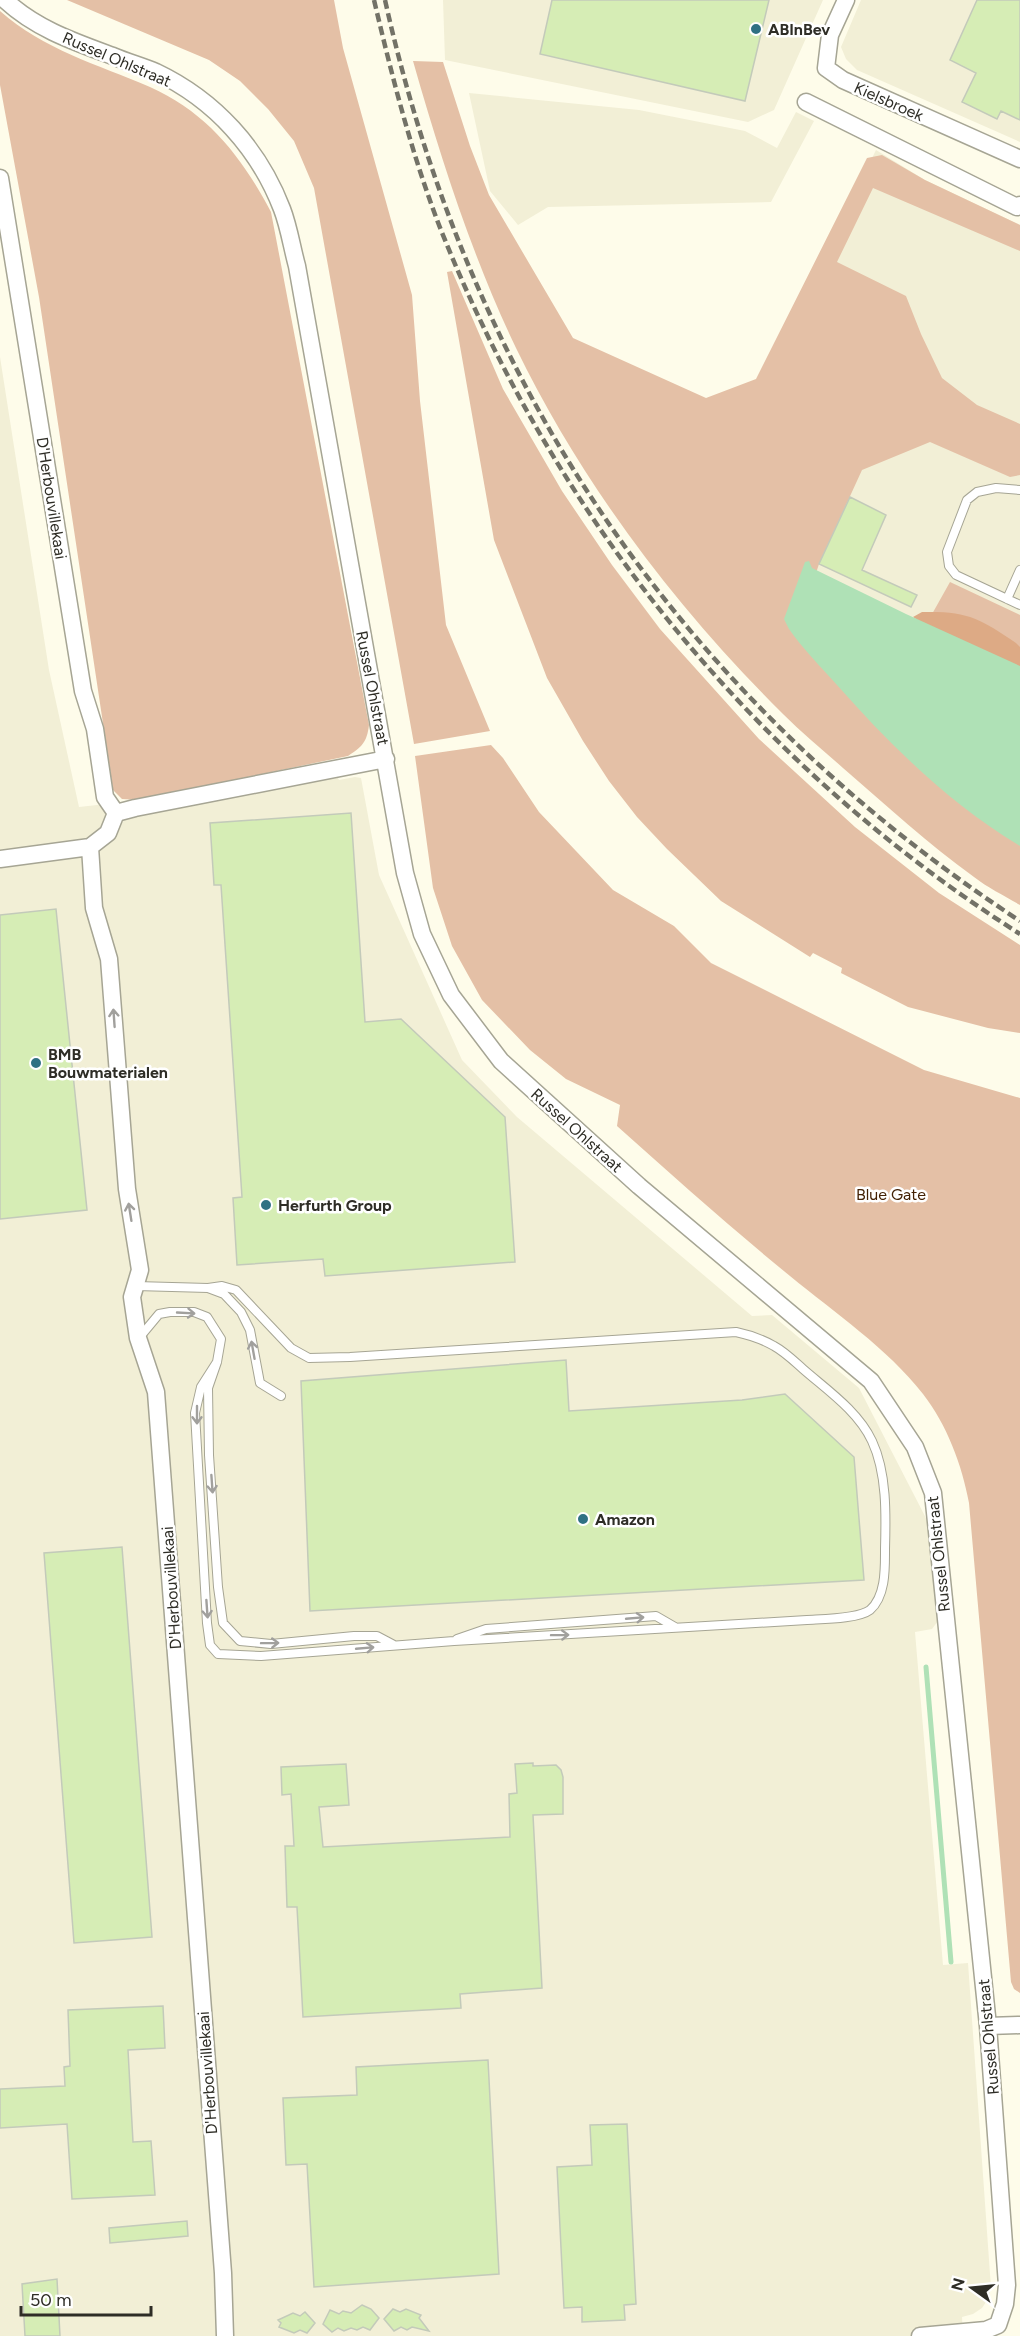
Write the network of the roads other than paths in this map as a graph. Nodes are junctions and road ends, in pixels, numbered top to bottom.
1 (5, 0) edge
2 (846, 0) edge
3 (806, 102) dead end
4 (1020, 159) edge
5 (0, 178) edge
6 (1020, 205) edge
7 (1020, 490) edge
8 (1020, 570) edge
9 (1007, 599) junction
10 (1020, 605) edge
11 (386, 759) junction
12 (116, 813) junction
13 (90, 847) junction
14 (0, 860) edge
15 (136, 1286) junction
16 (208, 1288) junction
17 (138, 1338) junction
18 (217, 1362) junction
19 (281, 1396) dead end
20 (395, 1646) junction
21 (1020, 2025) edge
22 (988, 2026) junction
23 (1000, 2330) edge
24 (225, 2336) edge
25 (920, 2336) edge

1 - 11 street, Russel Ohlstraat
2 - 4 street, Kielsbroek
3 - 6 street
5 - 12 street, D'Herbouvillekaai
7 - 9 lane
8 - 9 lane
9 - 10 lane
11 - 12 street
11 - 22 street, Russel Ohlstraat
12 - 13 street
13 - 14 street
15 -> 13 street, D'Herbouvillekaai
15 - 16 lane
15 - 17 street, D'Herbouvillekaai
19 -> 16 lane
20 -> 16 lane
17 -> 18 lane
17 - 24 street, D'Herbouvillekaai
18 -> 20 lane
18 -> 20 lane
21 - 22 street
22 - 23 street, Russel Ohlstraat
23 - 25 street

